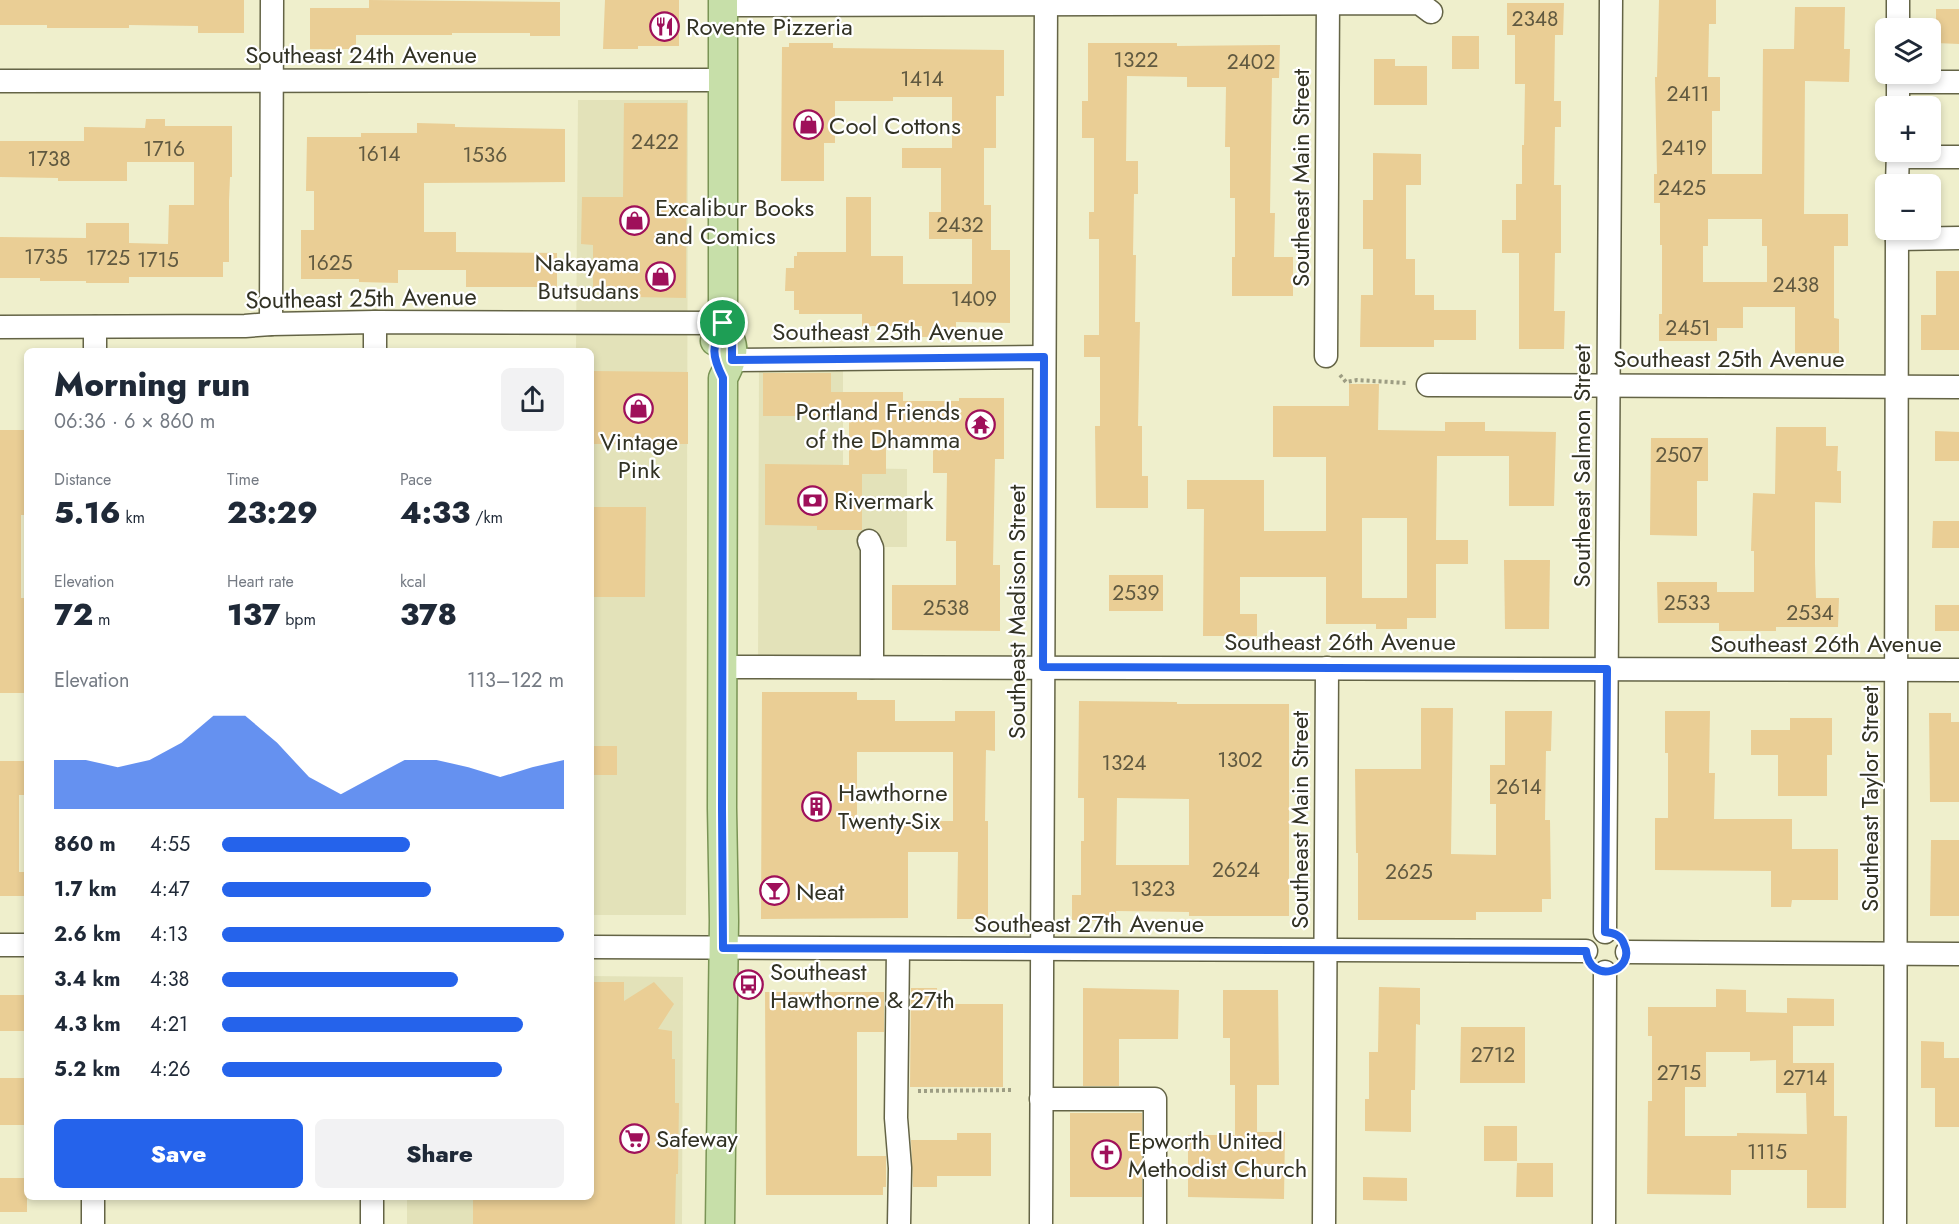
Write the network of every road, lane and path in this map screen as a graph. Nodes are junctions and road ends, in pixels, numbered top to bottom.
1 (272, 0) edge
2 (1611, 0) edge
3 (1898, 0) edge
4 (1328, 1) edge
5 (723, 2) edge
6 (1046, 2) edge
7 (1431, 12) dead end
8 (1898, 18) edge
9 (723, 80) junction
10 (0, 81) edge
11 (272, 81) junction
12 (1941, 81) edge
13 (1959, 82) edge
14 (1941, 156) edge
15 (1959, 157) edge
16 (1941, 237) edge
17 (1959, 238) edge
18 (1897, 240) edge
19 (375, 322) junction
20 (723, 323) junction
21 (271, 324) junction
22 (0, 327) edge
23 (95, 327) junction
24 (95, 348) edge
25 (375, 348) edge
26 (1326, 356) dead end
27 (1044, 357) junction
28 (728, 369) junction
29 (1340, 375) dead end
30 (1381, 380) dead end
31 (1608, 384) junction
32 (1428, 385) dead end
33 (1897, 386) junction
34 (1959, 387) edge
35 (869, 541) dead end
36 (722, 667) junction
37 (872, 667) junction
38 (1043, 667) junction
39 (1327, 668) junction
40 (1607, 669) junction
41 (1896, 670) junction
42 (1959, 670) edge
43 (1605, 932) junction
44 (0, 945) edge
45 (24, 945) edge
46 (594, 947) edge
47 (723, 948) junction
48 (898, 949) junction
49 (1042, 950) junction
50 (1325, 950) junction
51 (1586, 951) junction
52 (1627, 952) junction
53 (1896, 953) junction
54 (1959, 954) edge
55 (1605, 972) junction
56 (1014, 1090) dead end
57 (897, 1091) junction
58 (1041, 1099) junction
59 (93, 1200) edge
60 (372, 1200) edge
61 (93, 1224) edge
62 (372, 1224) edge
63 (720, 1224) edge
64 (899, 1224) edge
65 (1041, 1224) edge
66 (1155, 1224) edge
67 (1324, 1224) edge
68 (1604, 1224) edge
69 (1895, 1224) edge

1 - 11 street
2 - 31 street, Southeast Salmon Street
3 - 8 street
4 - 6 street
4 - 7 street
4 - 26 street, Southeast Main Street
5 - 6 street
5 - 9 main road
6 - 27 street, Southeast Madison Street
9 - 11 street, Southeast 24th Avenue
9 - 20 main road
10 - 11 street, Southeast 24th Avenue
11 - 21 street
12 - 13 street
14 - 15 street
16 - 17 street
18 - 33 street, Southeast Taylor Street
19 - 20 street, Southeast 25th Avenue
19 - 21 street, Southeast 25th Avenue
19 - 25 street
20 - 28 main road
21 - 23 street, Southeast 25th Avenue
22 - 23 street, Southeast 25th Avenue
23 - 24 street
27 - 28 street, Southeast 25th Avenue
27 - 38 street, Southeast Madison Street
28 - 36 main road
29 - 30 path
31 - 32 street, Southeast 25th Avenue
31 - 33 street, Southeast 25th Avenue
31 - 40 street, Southeast Salmon Street
33 - 34 street, Southeast 25th Avenue
33 - 41 street, Southeast Taylor Street
35 - 37 street
36 - 37 street, Southeast 26th Avenue
36 - 47 main road
37 - 38 street, Southeast 26th Avenue
38 - 39 street, Southeast 26th Avenue
38 - 49 street, Southeast Madison Street
39 - 40 street, Southeast 26th Avenue
39 - 50 street, Southeast Main Street
40 - 41 street, Southeast 26th Avenue
40 - 43 street, Southeast Salmon Street
41 - 42 street, Southeast 26th Avenue
41 - 53 street, Southeast Taylor Street
43 - 51 street
43 - 52 street
44 - 45 street
46 - 47 street, Southeast 27th Avenue
47 - 48 street, Southeast 27th Avenue
47 - 63 main road
48 - 49 street, Southeast 27th Avenue
48 - 57 street
49 - 50 street, Southeast 27th Avenue
49 - 58 street, Southeast Madison Street
50 - 51 street, Southeast 27th Avenue
50 - 67 street, Southeast Main Street
51 - 55 street
52 - 53 street
52 - 55 street
53 - 54 street
53 - 69 street, Southeast Taylor Street
55 - 68 street
56 - 57 path
57 - 64 street
58 - 65 street, Southeast Madison Street
58 - 66 street
59 - 61 street
60 - 62 street

